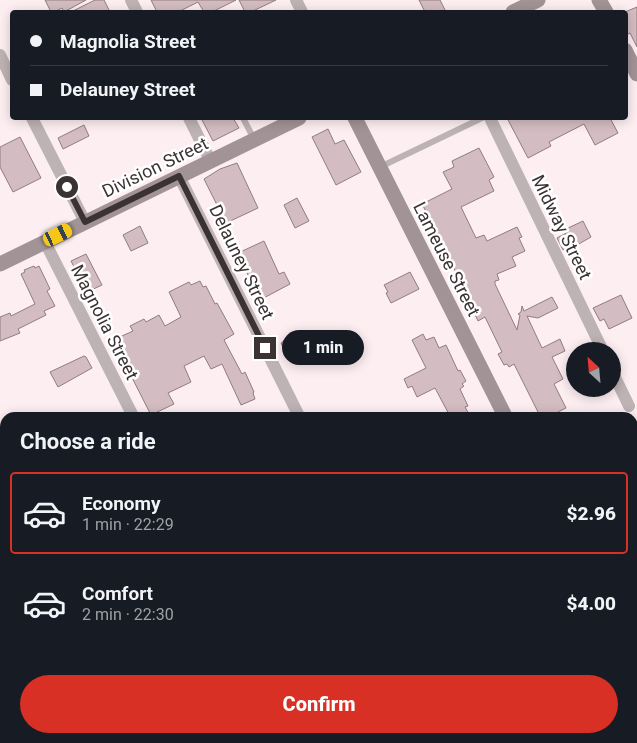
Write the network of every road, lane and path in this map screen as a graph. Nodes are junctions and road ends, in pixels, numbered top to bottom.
1 (538, 0) edge
2 (517, 10) edge
3 (0, 55) edge
4 (628, 56) edge
5 (637, 74) edge
6 (10, 76) edge
7 (33, 120) edge
8 (190, 120) edge
9 (244, 120) edge
10 (295, 120) edge
11 (356, 120) edge
12 (478, 120) edge
13 (491, 120) edge
14 (254, 139) junction
15 (210, 160) junction
16 (380, 168) junction
17 (179, 176) junction
18 (85, 222) junction
19 (45, 242) junction
20 (0, 264) edge
21 (599, 342) edge
22 (621, 390) edge
23 (629, 406) dead end
24 (131, 412) edge
25 (297, 412) edge
26 (503, 412) edge

1 - 2 street
3 - 6 street
4 - 5 street
7 - 18 street
8 - 15 street
9 - 14 lane
10 - 14 street, Division Street
11 - 16 street, Lameuse Street
12 - 16 lane
13 - 21 street, Midway Street
14 - 15 street, Division Street
15 - 17 street, Division Street
16 - 26 street, Lameuse Street
17 - 18 street, Division Street
17 - 25 street, Delauney Street
18 - 19 street, Division Street
19 - 20 street, Division Street
19 - 24 street, Magnolia Street
22 - 23 street

